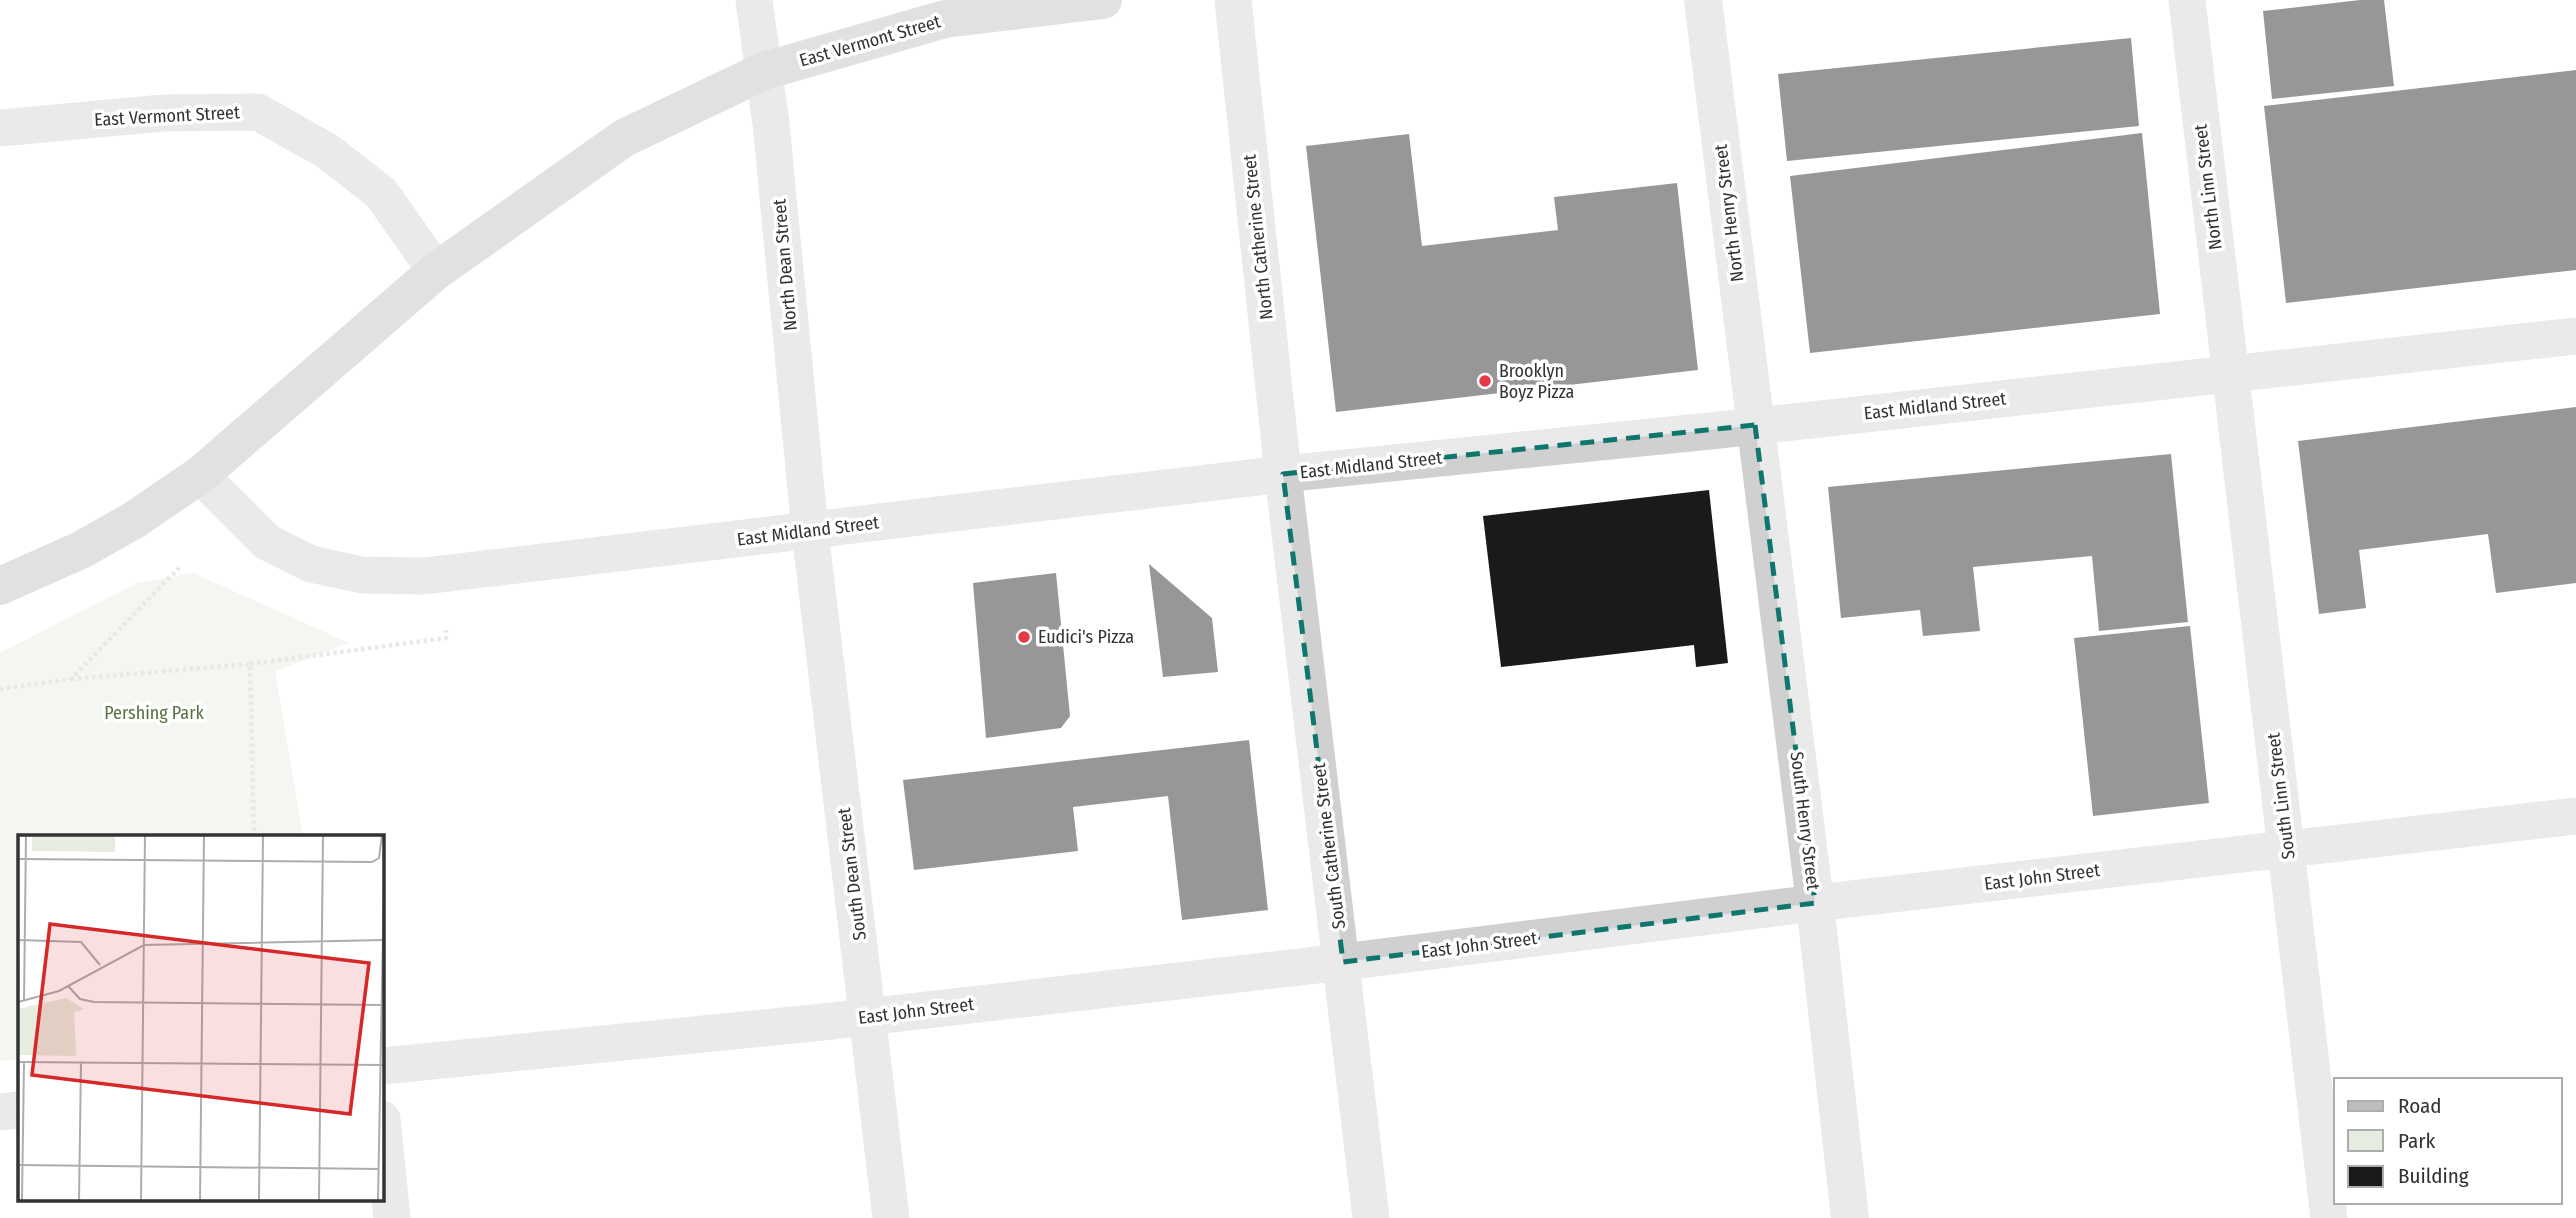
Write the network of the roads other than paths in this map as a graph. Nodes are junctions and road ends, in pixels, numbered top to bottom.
1 (754, 0) edge
2 (1103, 0) edge
3 (1233, 0) edge
4 (1703, 0) edge
5 (2187, 0) edge
6 (764, 71) junction
7 (0, 128) edge
8 (436, 271) junction
9 (2576, 336) edge
10 (2230, 374) junction
11 (1755, 425) junction
12 (1283, 474) junction
13 (200, 475) junction
14 (810, 531) junction
15 (0, 586) edge
16 (2576, 816) edge
17 (2286, 849) junction
18 (1815, 902) junction
19 (1343, 962) junction
20 (869, 1016) junction
21 (383, 1066) edge
22 (18, 1110) edge
23 (0, 1112) edge
24 (383, 1129) edge
25 (392, 1218) edge
26 (891, 1218) edge
27 (1371, 1218) edge
28 (1850, 1218) edge
29 (2329, 1218) edge

1 - 6 street, North Dean Street
2 - 6 main road, East Vermont Street
3 - 12 street, North Catherine Street
4 - 11 street, North Henry Street
5 - 10 street, North Linn Street
6 - 8 main road
6 - 14 street, North Dean Street
7 - 8 street, East Vermont Street
8 - 13 main road
9 - 10 street, East Midland Street
10 - 11 street, East Midland Street
10 - 17 street, South Linn Street
11 - 12 street, East Midland Street
11 - 18 street, South Henry Street
12 - 14 street, East Midland Street
12 - 19 street, South Catherine Street
13 - 14 street, East Midland Street
13 - 15 main road
14 - 20 street, South Dean Street
16 - 17 street, East John Street
17 - 18 street, East John Street
17 - 29 street, South Linn Street
18 - 19 street, East John Street
18 - 28 street, South Henry Street
19 - 20 street, East John Street
19 - 27 street, South Catherine Street
20 - 21 street, East John Street
20 - 26 street, South Dean Street
22 - 23 street
24 - 25 street

